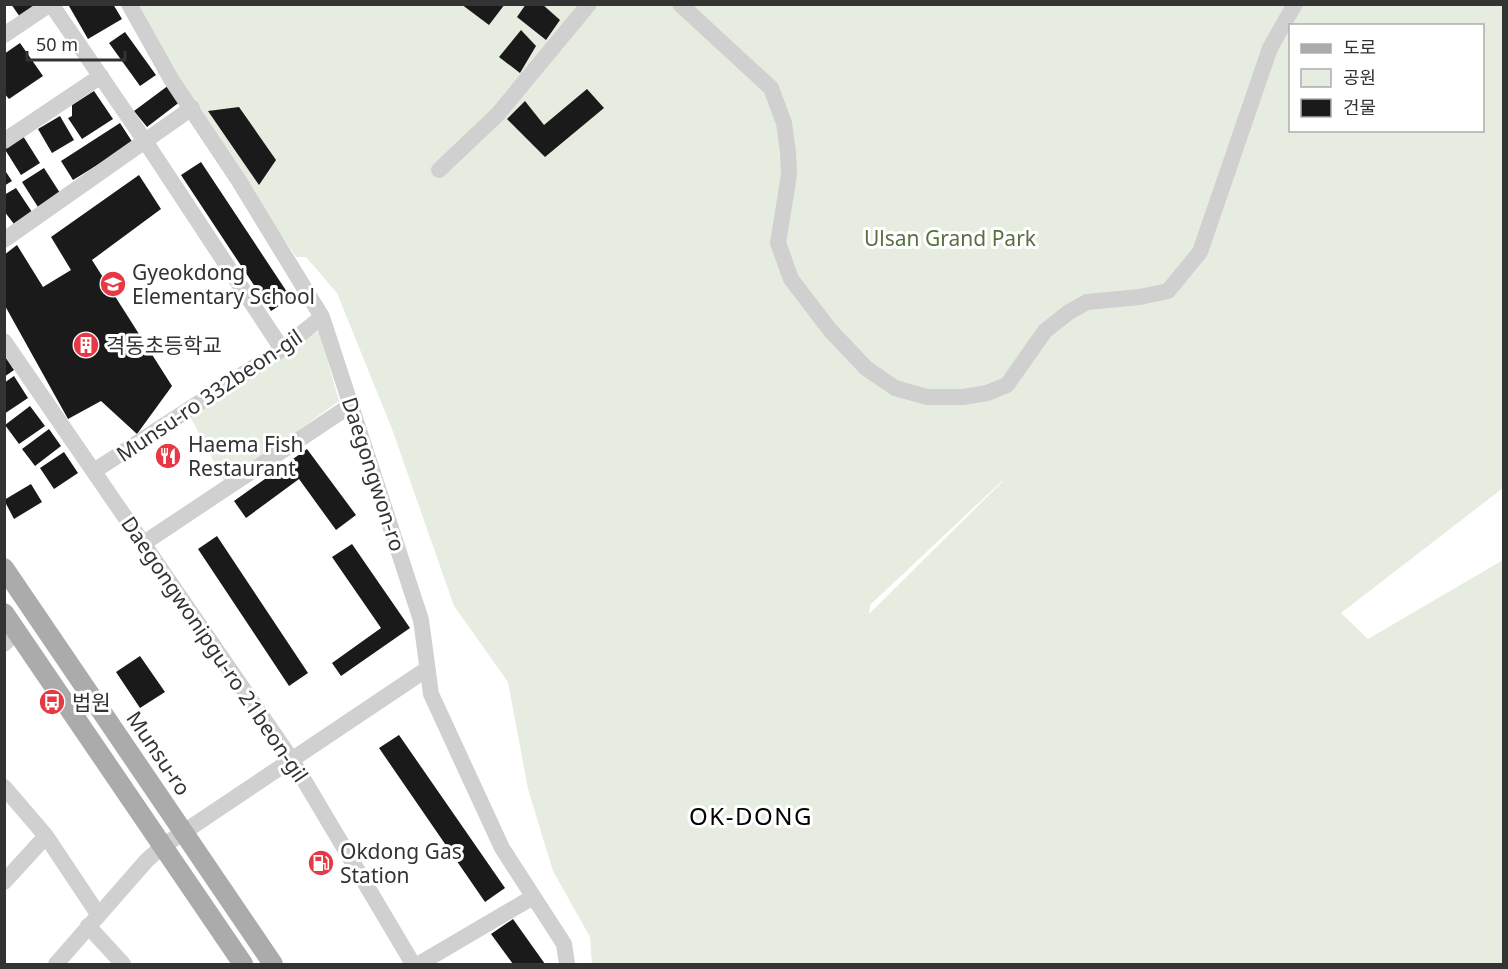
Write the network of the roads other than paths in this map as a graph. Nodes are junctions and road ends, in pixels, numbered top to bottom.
1 (50, 4) edge
2 (129, 4) edge
3 (589, 4) edge
4 (680, 4) edge
5 (1295, 4) edge
6 (4, 34) edge
7 (101, 76) junction
8 (192, 108) junction
9 (4, 141) edge
10 (145, 141) junction
11 (439, 171) dead end
12 (4, 240) edge
13 (322, 317) junction
14 (4, 341) edge
15 (282, 349) junction
16 (351, 405) junction
17 (94, 471) junction
18 (144, 543) junction
19 (4, 568) edge
20 (4, 613) edge
21 (10, 637) edge
22 (427, 669) junction
23 (292, 760) junction
24 (4, 787) edge
25 (183, 831) junction
26 (46, 836) junction
27 (163, 846) junction
28 (4, 882) edge
29 (533, 897) junction
30 (93, 920) junction
31 (56, 964) edge
32 (123, 964) edge
33 (243, 964) edge
34 (273, 964) edge
35 (413, 964) edge
36 (419, 964) edge
37 (567, 964) edge

1 - 6 street
1 - 7 street
2 - 8 street, Daegongwon-ro
3 - 11 street
4 - 5 street
7 - 9 street
7 - 10 street
8 - 10 street
8 - 13 street, Daegongwon-ro
10 - 12 street
10 - 15 street
13 - 15 street, Munsu-ro 332beon-gil
13 - 16 street, Daegongwon-ro
14 - 17 street, Daegongwonipgu-ro 21beon-gil
15 - 17 street, Munsu-ro 332beon-gil
16 - 18 street
16 - 22 street, Daegongwon-ro
17 - 18 street, Daegongwonipgu-ro 21beon-gil
18 - 23 street, Daegongwonipgu-ro 21beon-gil
19 - 25 main road, Munsu-ro
20 - 21 main road
21 - 27 main road
22 - 23 street
22 - 29 street, Daegongwon-ro
23 - 25 street
23 - 35 street, Daegongwonipgu-ro 21beon-gil
24 - 26 street
25 - 27 street
25 - 34 main road, Munsu-ro
26 - 28 street
26 - 30 street
27 - 30 street
27 - 33 main road
29 - 36 street
29 - 37 street, Daegongwon-ro
30 - 31 street
30 - 32 street

